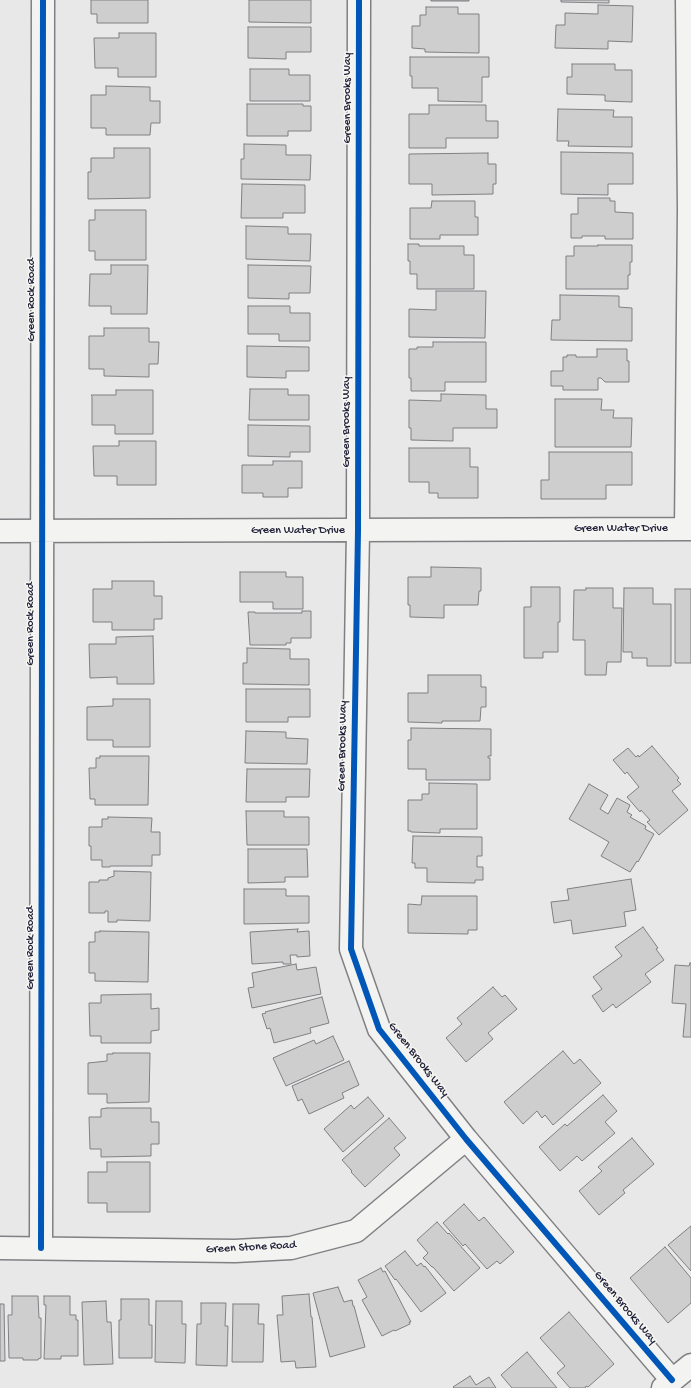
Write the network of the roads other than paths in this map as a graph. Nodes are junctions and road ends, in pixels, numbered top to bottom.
1 (42, 0) edge
2 (359, 0) edge
3 (687, 0) edge
4 (690, 209) edge
5 (689, 529) edge
6 (0, 531) edge
7 (358, 531) junction
8 (42, 532) junction
9 (466, 1139) junction
10 (0, 1248) edge
11 (41, 1248) junction
12 (691, 1365) edge
13 (668, 1384) edge

1 - 8 street, Green Rock Road
2 - 7 street, Green Brooks Way
3 - 4 street
4 - 5 street
5 - 7 street, Green Water Drive
6 - 8 street, Green Water Drive
7 - 8 street, Green Water Drive
7 - 9 street, Green Brooks Way
8 - 11 street, Green Rock Road
9 - 11 street, Green Stone Road
9 - 13 street, Green Brooks Way
10 - 11 street, Green Stone Road
12 - 13 street

